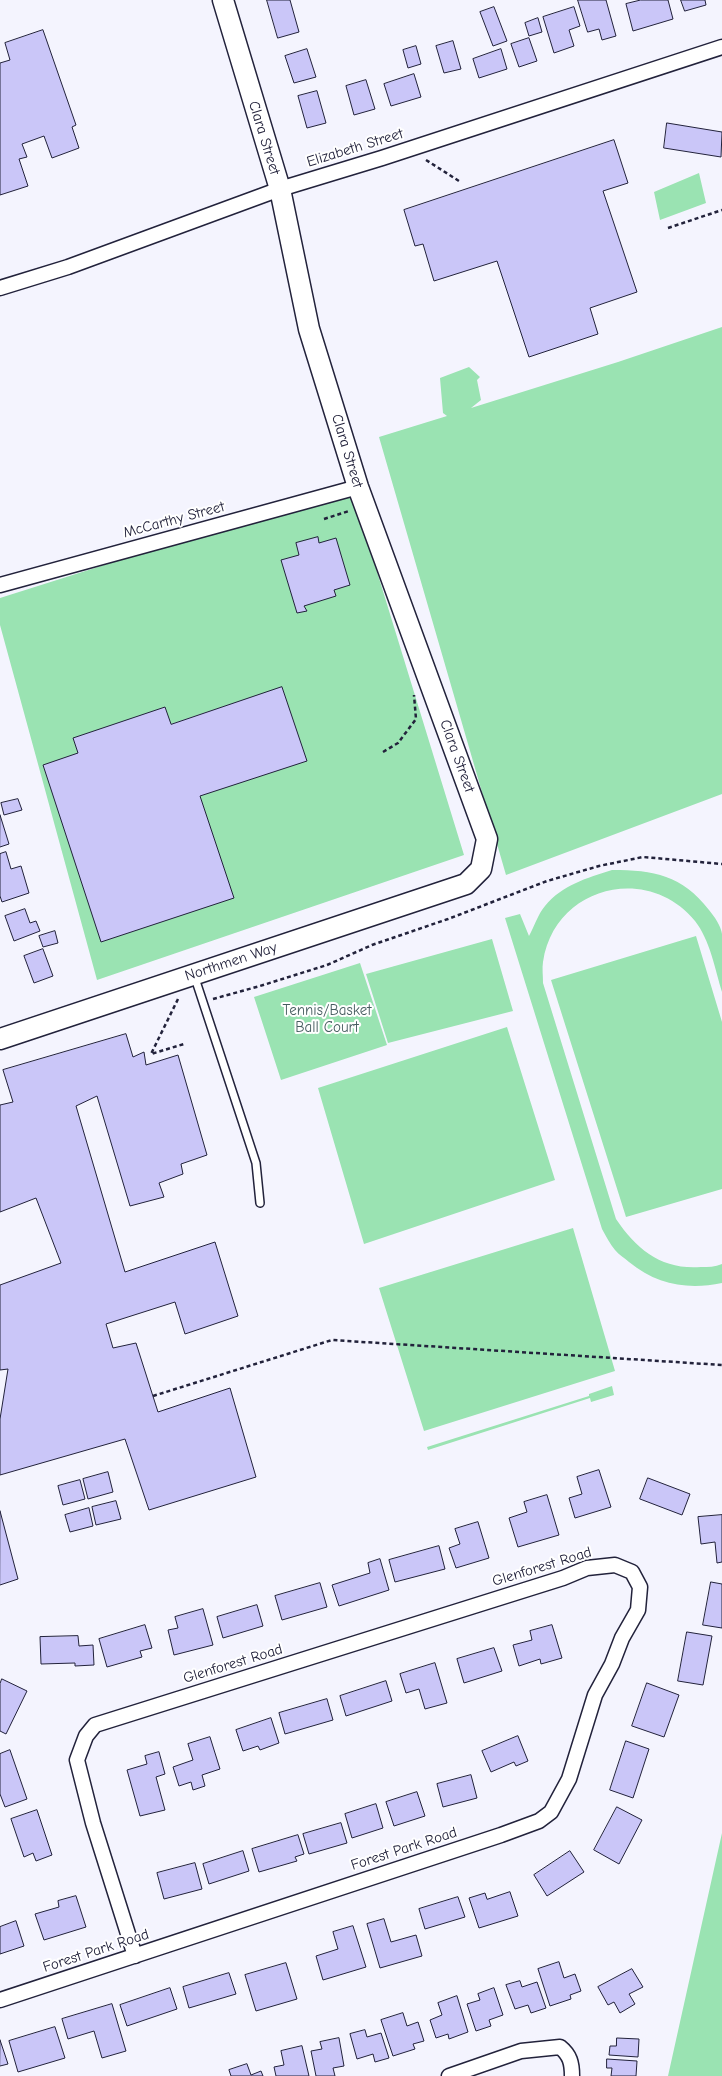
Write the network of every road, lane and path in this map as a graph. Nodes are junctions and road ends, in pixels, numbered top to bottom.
1 (223, 0) edge
2 (722, 47) edge
3 (410, 150) junction
4 (459, 181) dead end
5 (280, 189) junction
6 (722, 210) edge
7 (668, 228) dead end
8 (0, 288) edge
9 (358, 487) junction
10 (365, 507) junction
11 (324, 519) dead end
12 (0, 585) edge
13 (413, 689) dead end
14 (383, 752) dead end
15 (722, 864) edge
16 (463, 885) joint
17 (192, 975) junction
18 (204, 1002) junction
19 (0, 1039) edge
20 (184, 1044) dead end
21 (260, 1203) dead end
22 (722, 1365) edge
23 (153, 1396) dead end
24 (615, 1565) joint
25 (135, 1956) junction
26 (0, 2000) edge
27 (449, 2076) edge
28 (572, 2076) edge

1 - 5 street, Clara Street
2 - 3 street, Elizabeth Street
3 - 4 path
3 - 5 street, Elizabeth Street
5 - 8 street, Elizabeth Street
5 - 9 street, Clara Street
6 - 7 path
9 - 10 street, Clara Street
9 - 12 street, McCarthy Street
10 - 11 path
10 - 16 street, Clara Street
13 - 14 path
15 - 18 path
16 - 17 street, Northmen Way
17 - 18 lane
17 - 19 street, Northmen Way
17 - 20 path
18 - 21 lane
22 - 23 path
24 - 25 street, Forest Park Road
24 - 25 street, Glenforest Road
25 - 26 street, Forest Park Road
27 - 28 street

